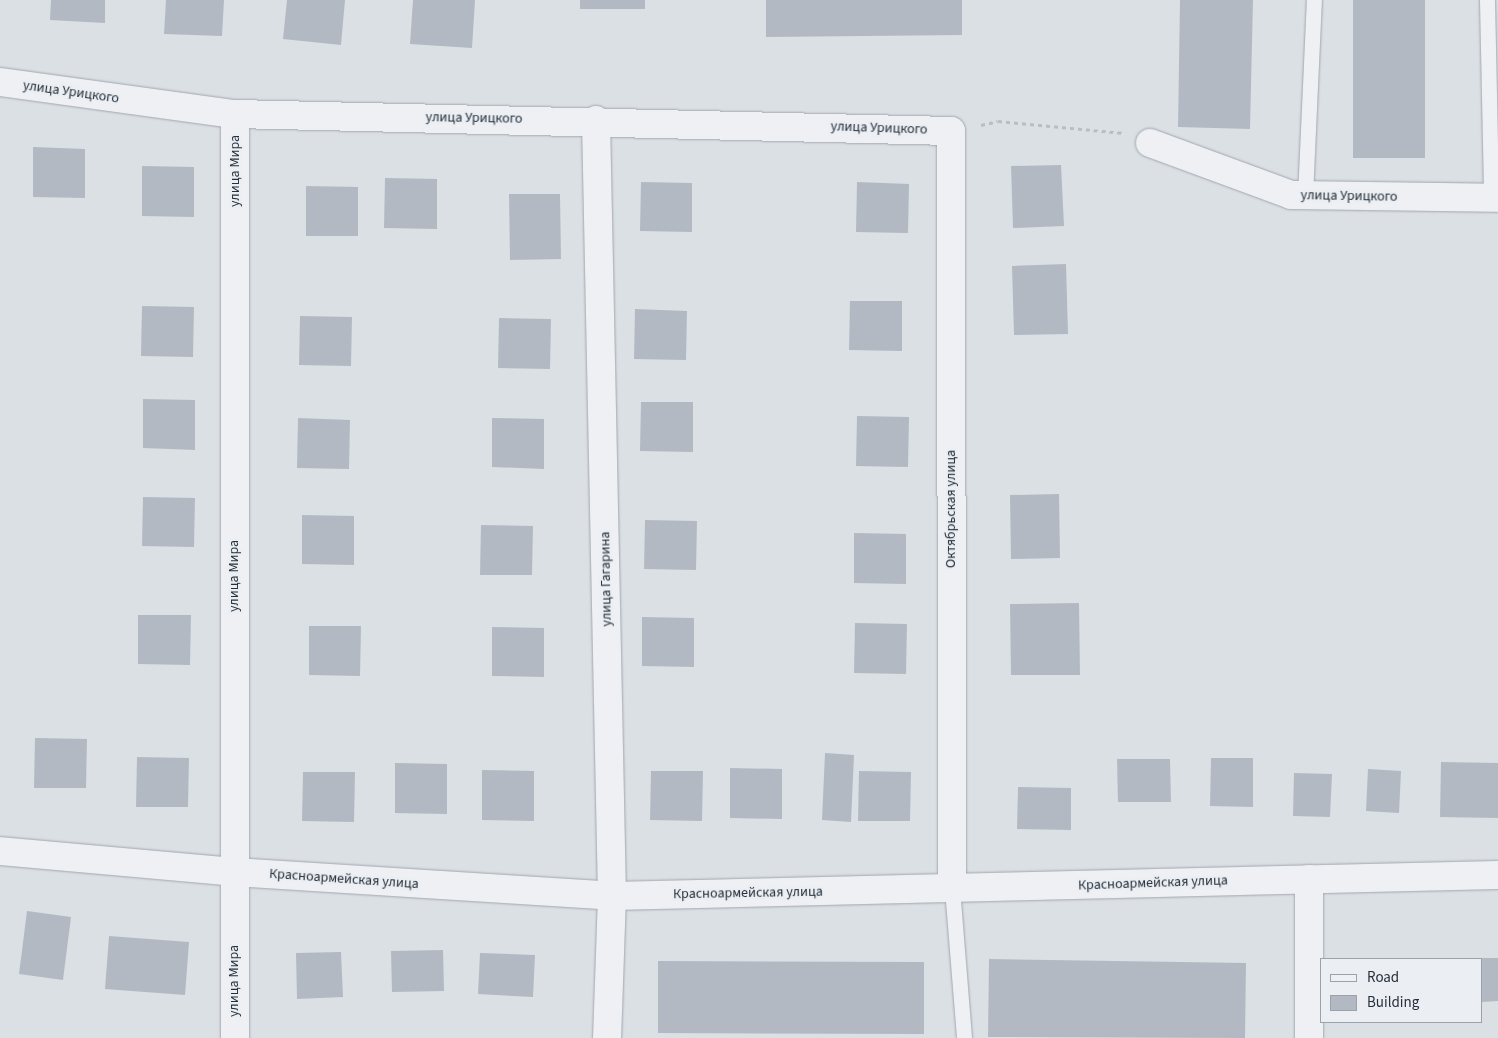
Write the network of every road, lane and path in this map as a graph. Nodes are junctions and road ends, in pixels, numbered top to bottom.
1 (1314, 0) edge
2 (1487, 0) edge
3 (0, 82) edge
4 (235, 114) junction
5 (596, 120) junction
6 (951, 131) junction
7 (1150, 143) joint
8 (1305, 196) junction
9 (1494, 198) edge
10 (0, 851) edge
11 (234, 872) junction
12 (1498, 876) edge
13 (1309, 879) junction
14 (952, 888) junction
15 (612, 896) junction
16 (235, 1038) edge
17 (607, 1038) edge
18 (964, 1038) edge
19 (1309, 1038) edge

1 - 8 lane
2 - 9 lane
3 - 4 street, улица Урицкого
4 - 5 street, улица Урицкого
4 - 11 street, улица Мира
5 - 6 street, улица Урицкого
5 - 15 street, улица Гагарина
6 - 7 path
6 - 14 street, Октябрьская улица
7 - 8 street, улица Урицкого
8 - 9 street, улица Урицкого
10 - 11 street, Красноармейская улица
11 - 15 street, Красноармейская улица
11 - 16 street, улица Мира
12 - 13 street, Красноармейская улица
13 - 14 street, Красноармейская улица
13 - 19 street
14 - 15 street, Красноармейская улица
14 - 18 lane
15 - 17 street, улица Гагарина

